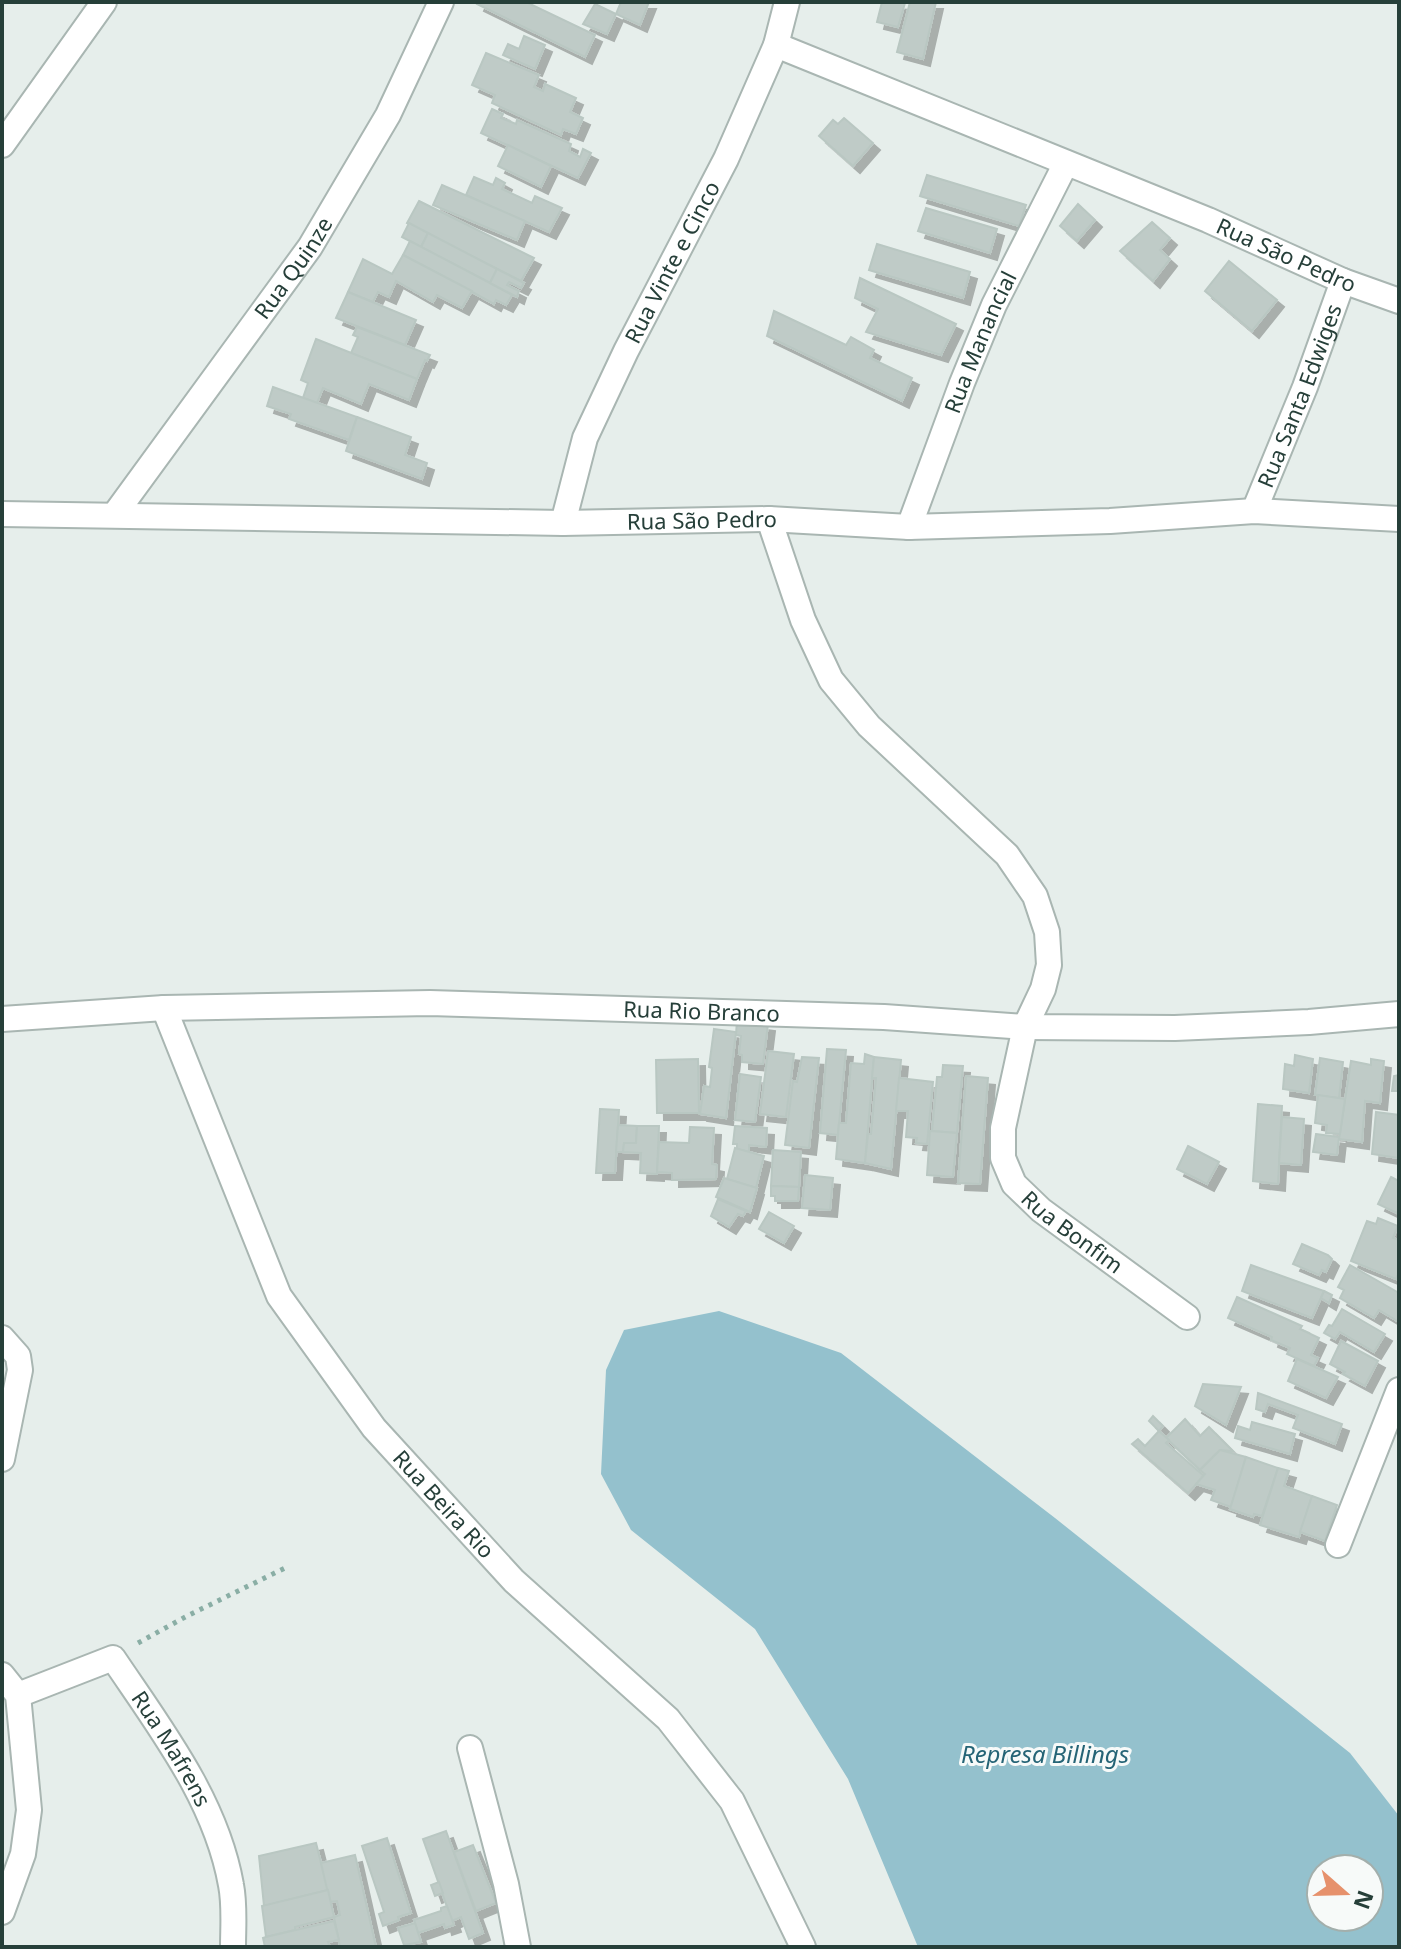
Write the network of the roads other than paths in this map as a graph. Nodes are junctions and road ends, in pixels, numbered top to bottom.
1 (104, 2) edge
2 (441, 2) edge
3 (787, 2) edge
4 (776, 45) junction
5 (2, 145) edge
6 (1066, 163) junction
7 (1343, 281) junction
8 (1399, 301) edge
9 (1254, 511) junction
10 (2, 514) edge
11 (115, 514) junction
12 (769, 519) junction
13 (563, 523) junction
14 (1397, 523) edge
15 (909, 527) junction
16 (164, 1008) junction
17 (1399, 1014) edge
18 (2, 1019) edge
19 (1025, 1027) junction
20 (1187, 1317) dead end
21 (2, 1338) edge
22 (1399, 1390) edge
23 (2, 1459) edge
24 (1338, 1545) dead end
25 (2, 1675) edge
26 (18, 1695) junction
27 (470, 1748) dead end
28 (2, 1912) edge
29 (233, 1947) edge
30 (518, 1947) edge
31 (803, 1947) edge

1 - 5 street
2 - 11 street, Rua Quinze
3 - 4 street, Rua Vinte e Cinco
4 - 6 street, Rua São Pedro
4 - 13 street, Rua Vinte e Cinco
6 - 7 street, Rua São Pedro
6 - 15 street, Rua Manancial
7 - 8 street, Rua São Pedro
7 - 9 street, Rua Santa Edwiges
9 - 14 street, Rua São Pedro
9 - 15 street, Rua São Pedro
10 - 11 street, Rua São Pedro
11 - 13 street, Rua São Pedro
12 - 13 street, Rua São Pedro
12 - 15 street, Rua São Pedro
12 - 19 street, Rua Bonfim
16 - 18 street, Rua Rio Branco
16 - 19 street, Rua Rio Branco
16 - 31 street, Rua Beira Rio
17 - 19 street, Rua Rio Branco
19 - 20 street, Rua Bonfim
21 - 23 street
22 - 24 street
25 - 26 street
26 - 28 street
26 - 29 street, Rua Mafrens
27 - 30 street

